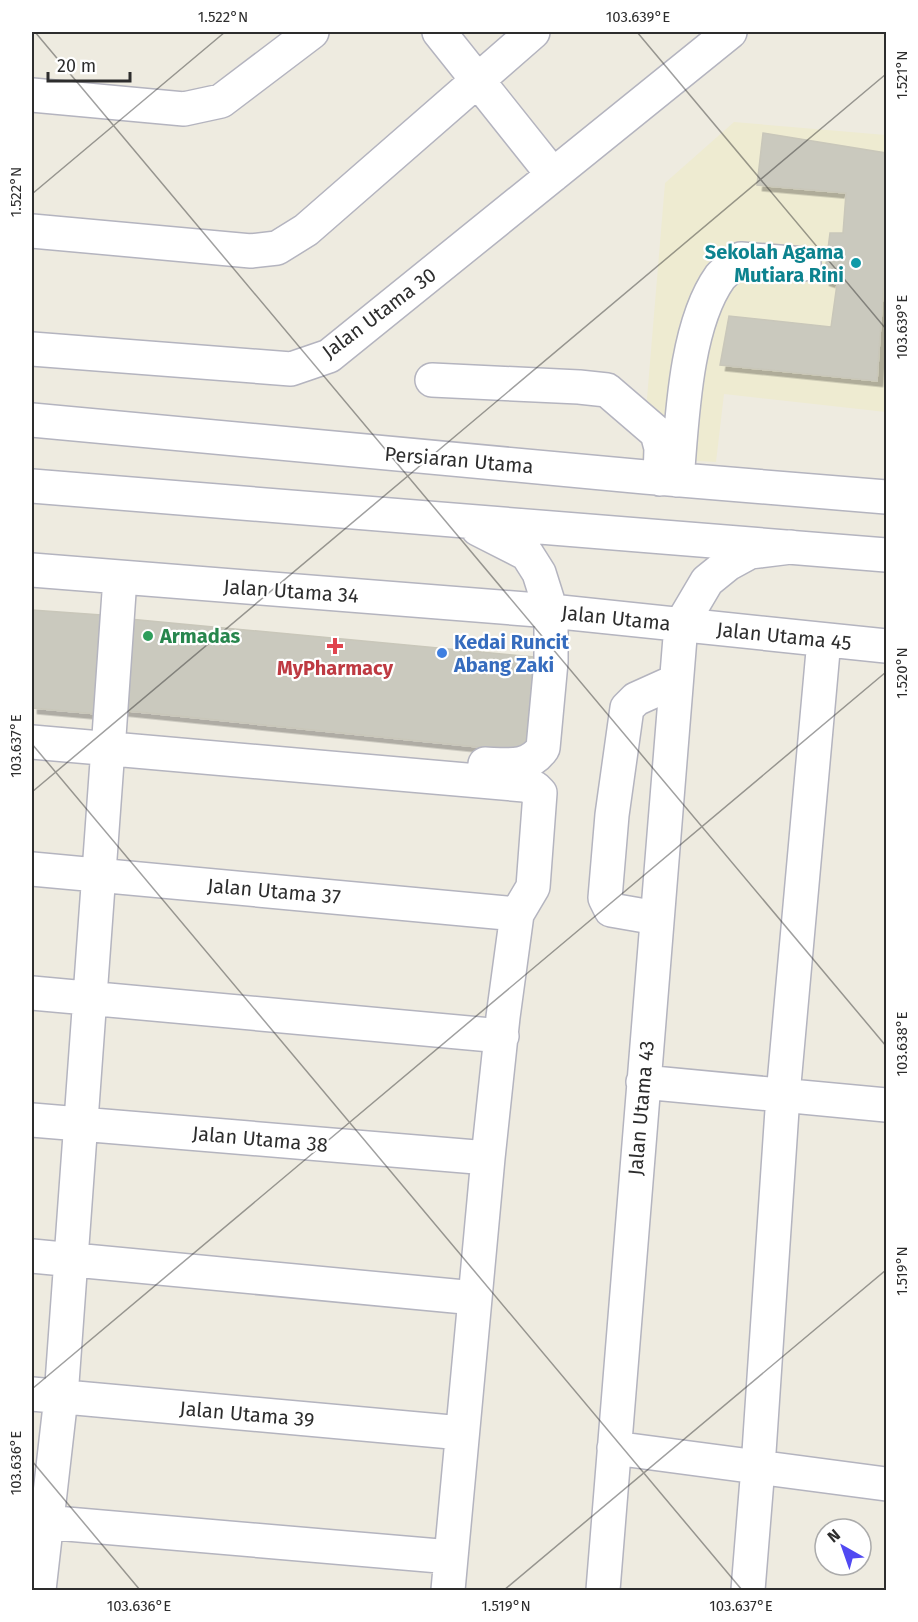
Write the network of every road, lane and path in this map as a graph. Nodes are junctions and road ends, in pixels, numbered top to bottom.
1 (312, 32) edge
2 (439, 32) edge
3 (533, 32) edge
4 (730, 32) edge
5 (478, 80) junction
6 (32, 94) edge
7 (553, 175) junction
8 (32, 231) edge
9 (804, 264) dead end
10 (32, 349) edge
11 (432, 380) dead end
12 (32, 420) edge
13 (668, 479) junction
14 (32, 486) edge
15 (886, 497) edge
16 (460, 521) junction
17 (791, 547) junction
18 (886, 555) edge
19 (32, 570) edge
20 (120, 578) junction
21 (551, 612) junction
22 (681, 625) junction
23 (824, 640) junction
24 (886, 646) edge
25 (676, 681) junction
26 (32, 729) edge
27 (32, 742) edge
28 (108, 742) junction
29 (32, 869) edge
30 (98, 874) junction
31 (517, 914) junction
32 (657, 918) junction
33 (32, 993) edge
34 (89, 998) junction
35 (502, 1036) junction
36 (643, 1082) junction
37 (783, 1095) junction
38 (886, 1105) edge
39 (32, 1120) edge
40 (79, 1124) junction
41 (488, 1158) junction
42 (32, 1256) edge
43 (70, 1260) junction
44 (475, 1298) junction
45 (46, 1395) edge
46 (462, 1433) junction
47 (614, 1448) junction
48 (758, 1467) junction
49 (886, 1484) edge
50 (39, 1521) edge
51 (451, 1557) junction
52 (39, 1590) edge
53 (448, 1590) edge
54 (603, 1590) edge
55 (748, 1590) edge

1 - 6 street
2 - 5 street
3 - 5 street
4 - 7 street, Jalan Utama 30
5 - 7 street
5 - 8 street
7 - 10 street, Jalan Utama 30
9 - 13 street
11 - 13 street
12 - 13 street, Persiaran Utama
13 - 15 street, Persiaran Utama
14 - 16 street
16 - 17 street
16 - 21 street
17 - 18 street
17 - 22 street
19 - 20 street, Jalan Utama 34
20 - 21 street, Jalan Utama 34
20 - 28 street
21 - 22 street, Jalan Utama
21 - 28 street
22 - 23 street, Jalan Utama 45
22 - 25 street, Jalan Utama 43
23 - 24 street, Jalan Utama 45
23 - 37 street
25 - 32 street, Jalan Utama 43
25 - 32 street
26 - 28 street
27 - 28 street
28 - 30 street
28 - 31 street
29 - 30 street, Jalan Utama 37
30 - 31 street, Jalan Utama 37
30 - 34 street
31 - 35 street
32 - 36 street, Jalan Utama 43
33 - 34 street
34 - 35 street
34 - 40 street
35 - 41 street
36 - 37 street
36 - 47 street, Jalan Utama 43
37 - 38 street
37 - 48 street
39 - 40 street, Jalan Utama 38
40 - 41 street, Jalan Utama 38
40 - 43 street
41 - 44 street
42 - 43 street
43 - 44 street
43 - 45 street
44 - 46 street
45 - 46 street, Jalan Utama 39
45 - 50 street
46 - 51 street
47 - 48 street
47 - 54 street, Jalan Utama 43
48 - 49 street
48 - 55 street
50 - 51 street
50 - 52 street
51 - 53 street

